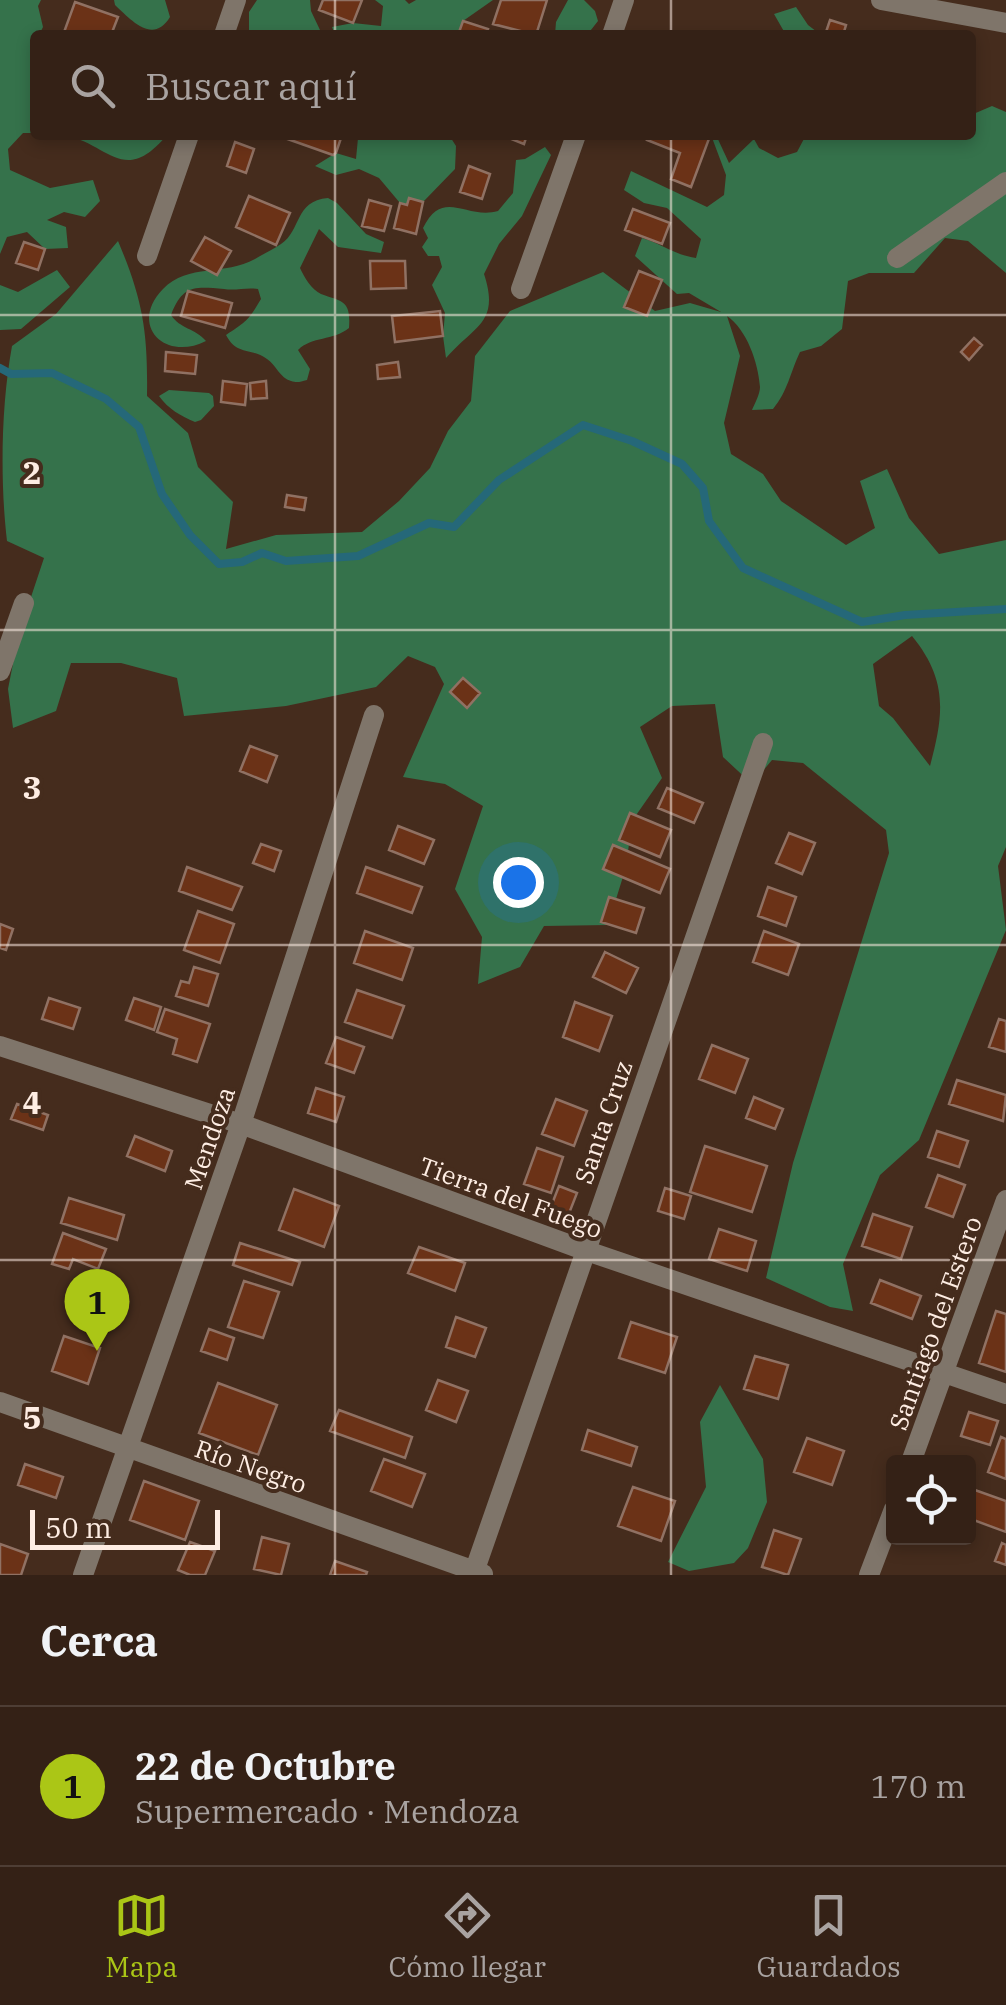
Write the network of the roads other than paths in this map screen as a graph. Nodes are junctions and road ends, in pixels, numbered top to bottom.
1 (236, 0) edge
2 (624, 0) edge
3 (882, 0) edge
4 (1006, 0) edge
5 (1001, 22) edge
6 (226, 30) edge
7 (614, 30) edge
8 (187, 140) edge
9 (574, 140) edge
10 (1006, 182) edge
11 (147, 256) dead end
12 (897, 258) dead end
13 (521, 289) dead end
14 (24, 603) dead end
15 (0, 671) edge
16 (374, 715) dead end
17 (763, 742) dead end
18 (0, 1046) edge
19 (241, 1124) junction
20 (1006, 1200) edge
21 (584, 1250) junction
22 (944, 1373) junction
23 (1006, 1394) edge
24 (0, 1402) edge
25 (128, 1449) junction
26 (914, 1455) edge
27 (886, 1530) edge
28 (478, 1574) edge
29 (82, 1575) edge
30 (869, 1575) edge

1 - 6 street
2 - 7 street
3 - 5 street
4 - 5 street
8 - 11 street
9 - 13 street
10 - 12 street
14 - 15 street
16 - 19 street, Mendoza
17 - 21 street, Santa Cruz
18 - 19 street, Tierra del Fuego
19 - 21 street, Tierra del Fuego
19 - 25 street, Mendoza
20 - 22 street, Santiago del Estero
21 - 22 street, Tierra del Fuego
21 - 28 street, Santa Cruz
22 - 23 street, Tierra del Fuego
22 - 26 street, Santiago del Estero
24 - 25 street, Río Negro
25 - 28 street, Río Negro
25 - 29 street, Mendoza
27 - 30 street

